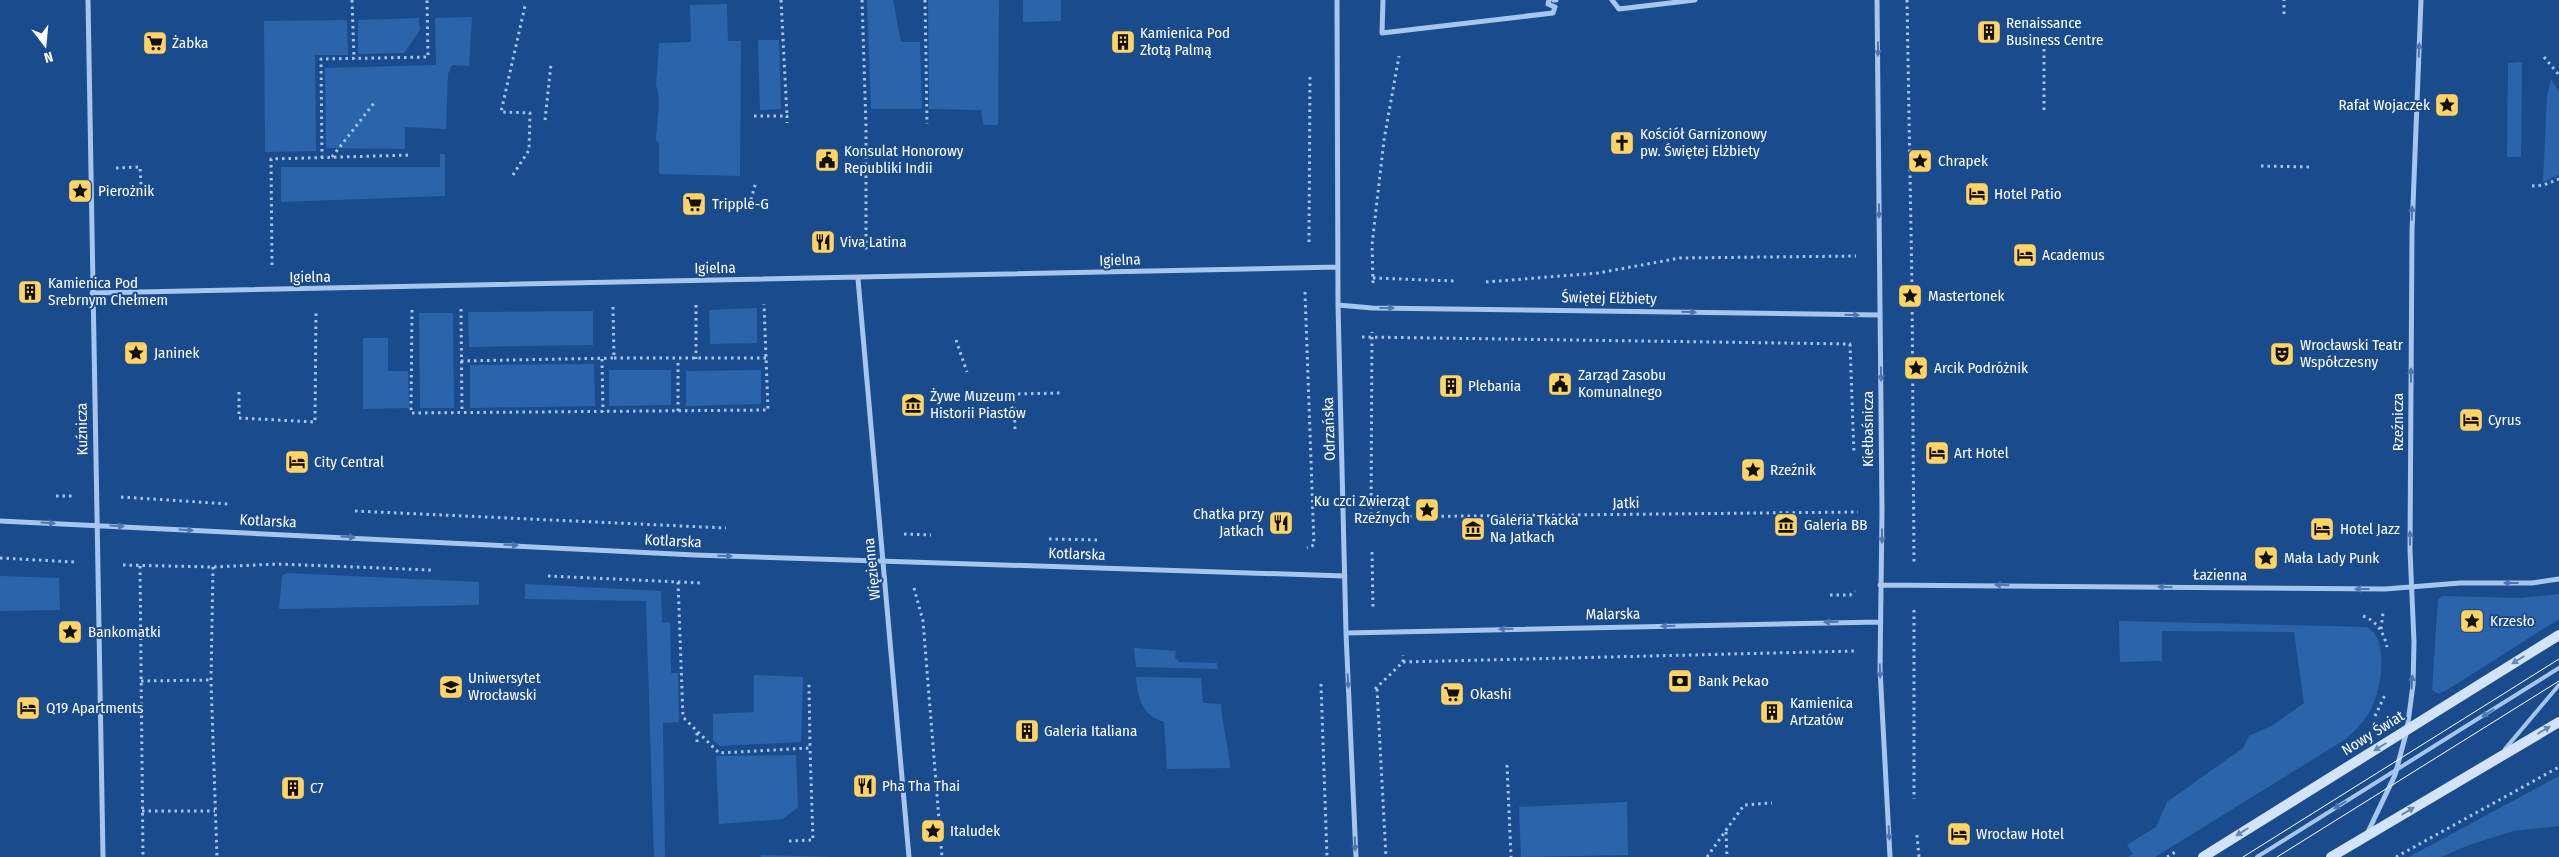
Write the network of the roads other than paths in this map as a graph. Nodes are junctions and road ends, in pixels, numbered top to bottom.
1 (88, 0) edge
2 (1337, 0) edge
3 (1383, 0) edge
4 (1549, 0) edge
5 (1612, 0) edge
6 (1695, 0) edge
7 (1878, 0) edge
8 (2421, 0) edge
9 (1338, 268) junction
10 (858, 279) junction
11 (92, 293) junction
12 (1338, 305) junction
13 (1880, 315) junction
14 (0, 521) edge
15 (97, 525) junction
16 (885, 561) junction
17 (1345, 576) junction
18 (2559, 579) edge
19 (1880, 584) junction
20 (2411, 586) junction
21 (1880, 622) junction
22 (1346, 632) junction
23 (2559, 635) edge
24 (2559, 668) edge
25 (2559, 685) edge
26 (2559, 722) edge
27 (2407, 730) junction
28 (2499, 757) junction
29 (2397, 770) junction
30 (2366, 836) junction
31 (103, 857) edge
32 (909, 857) edge
33 (1356, 857) edge
34 (1890, 857) edge
35 (2203, 857) edge
36 (2257, 857) edge
37 (2331, 857) edge

1 - 11 street, Kuźnicza
2 - 9 street, Odrzańska
3 - 4 street
5 - 6 street
7 -> 13 street, Kiełbaśnicza
20 -> 8 street, Rzeźnicza
9 - 10 street, Igielna
9 - 12 street, Odrzańska
10 - 11 street, Igielna
10 - 16 street, Więzienna
11 - 15 street, Kuźnicza
12 -> 13 street, Świętej Elżbiety
12 - 17 street, Odrzańska
13 -> 19 street, Kiełbaśnicza
14 -> 15 street, Kotlarska
15 -> 16 street, Kotlarska
15 - 31 street, Kuźnicza
16 - 17 street, Kotlarska
16 - 32 street, Więzienna
17 - 22 street, Odrzańska
18 -> 20 street, Łazienna
20 -> 19 street, Łazienna
19 - 21 street, Kiełbaśnicza
27 -> 20 street, Rzeźnicza
21 -> 22 street, Malarska
21 -> 34 street, Kiełbaśnicza
22 -> 33 street, Odrzańska
23 -> 27 street, Nowy Świat
24 -> 29 lane
25 - 28 lane
28 -> 26 street
27 - 29 street, Rzeźnicza
27 -> 35 street, Nowy Świat
30 -> 28 street
29 - 30 street, Rzeźnicza
29 -> 36 lane
30 - 37 street

